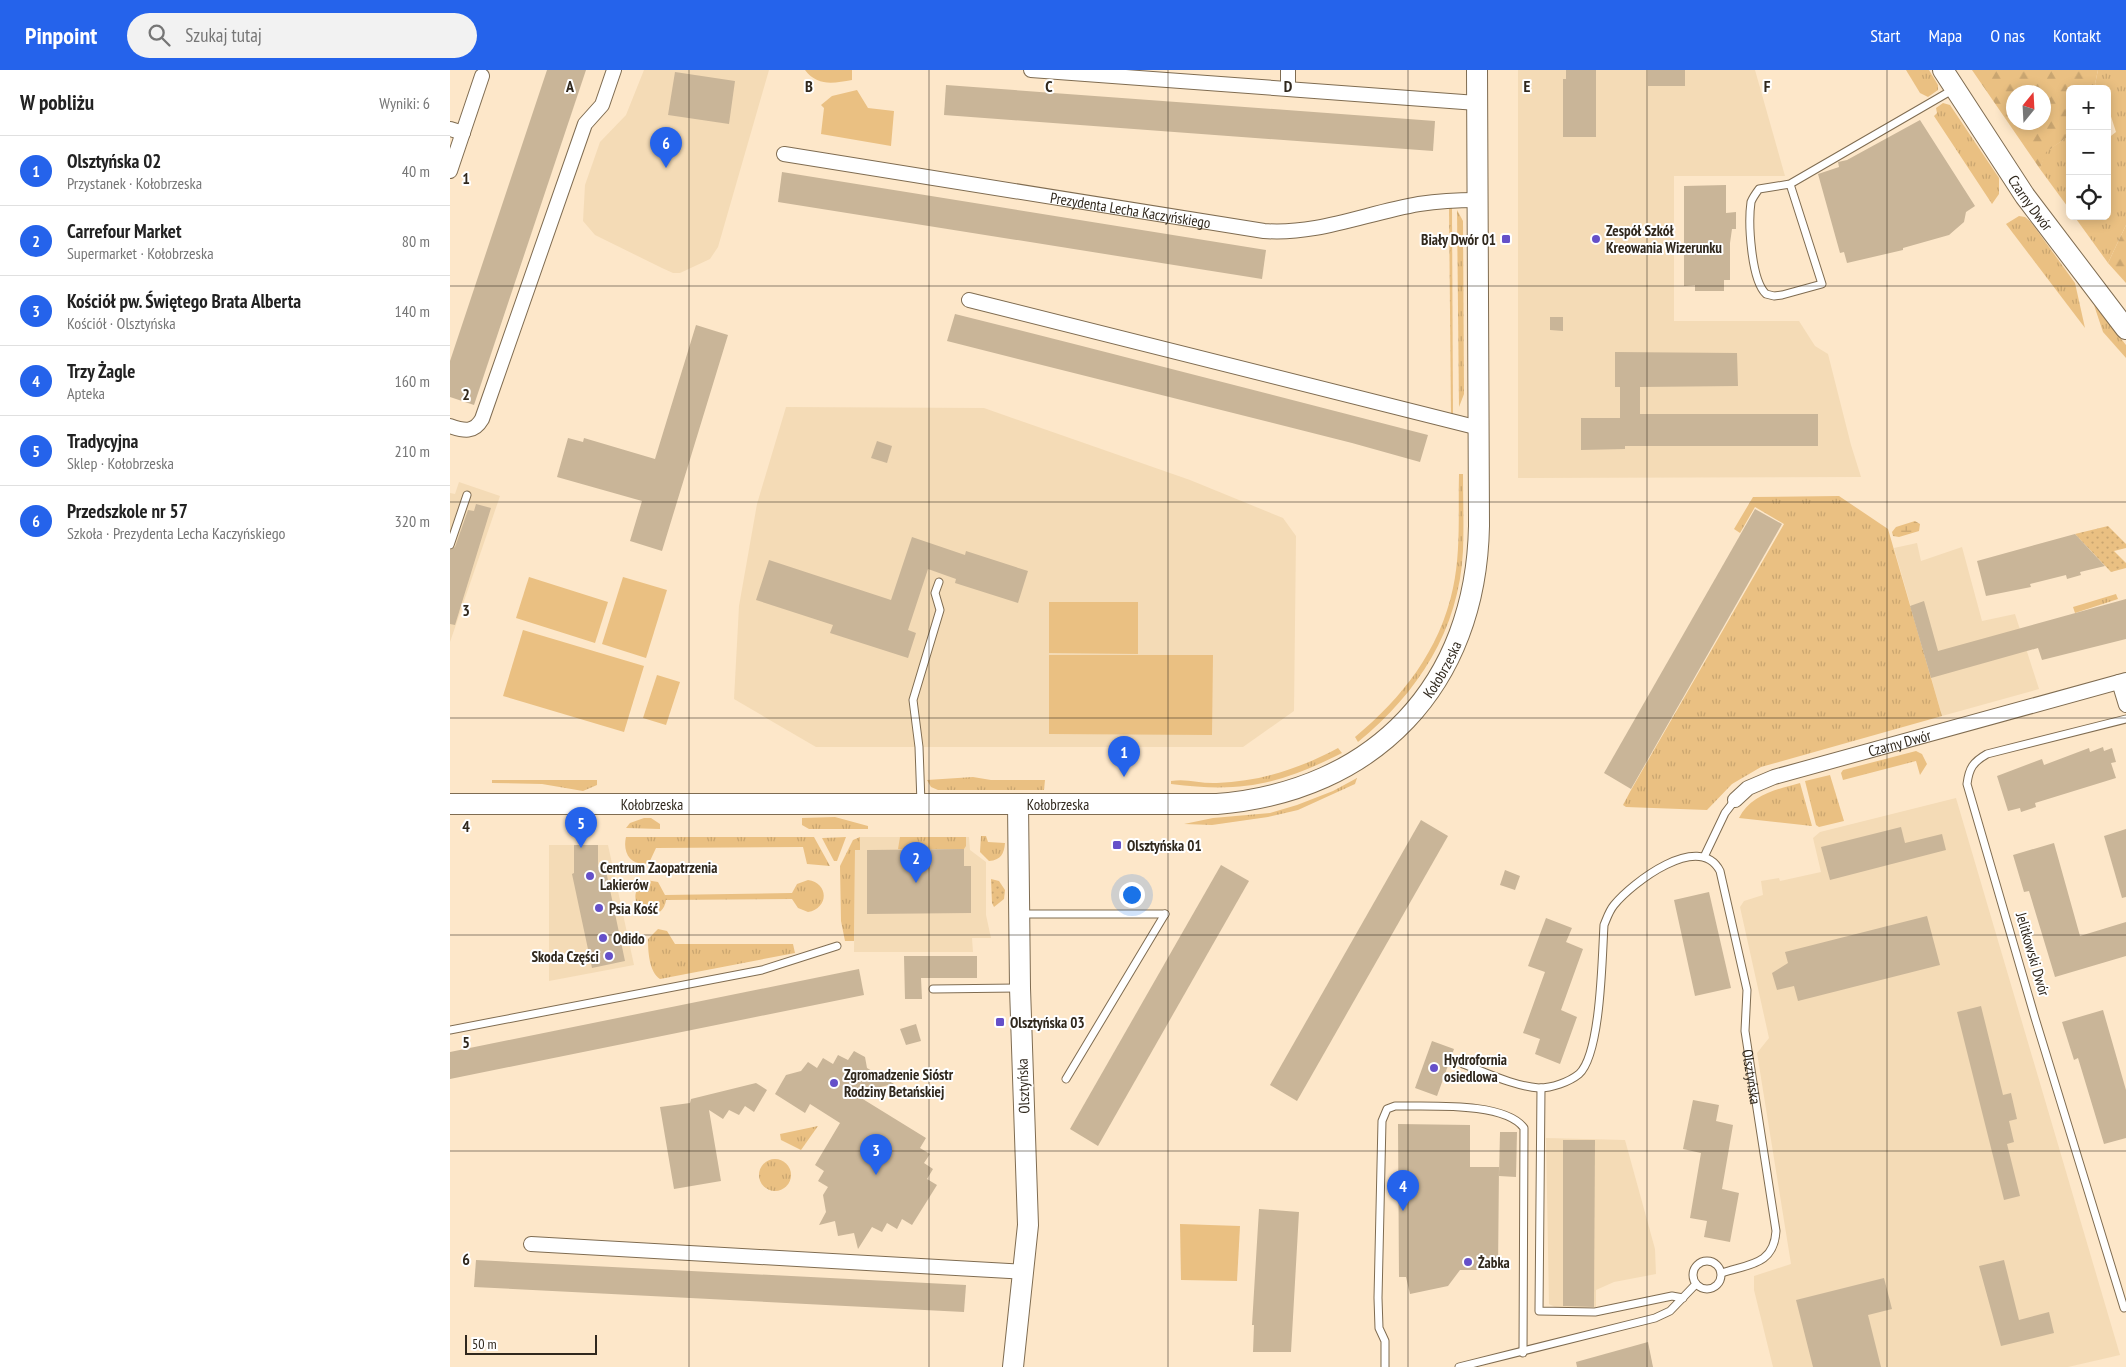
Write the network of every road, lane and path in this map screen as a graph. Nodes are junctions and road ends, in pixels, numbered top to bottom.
1 (614, 70) edge
2 (1031, 70) edge
3 (1288, 70) edge
4 (1477, 70) edge
5 (1943, 70) edge
6 (482, 76) dead end
7 (1288, 88) junction
8 (1955, 89) junction
9 (1477, 103) junction
10 (456, 131) edge
11 (784, 154) dead end
12 (450, 171) edge
13 (1790, 184) junction
14 (1477, 200) junction
15 (969, 300) dead end
16 (2126, 329) edge
17 (450, 426) edge
18 (1478, 428) junction
19 (466, 495) dead end
20 (450, 545) edge
21 (939, 582) dead end
22 (2123, 681) edge
23 (2126, 705) edge
24 (2126, 720) edge
25 (1735, 800) joint
26 (450, 804) edge
27 (922, 804) junction
28 (1018, 804) junction
29 (1704, 857) junction
30 (1019, 914) junction
31 (836, 946) dead end
32 (1020, 988) junction
33 (933, 989) dead end
34 (450, 1030) edge
35 (1463, 1064) dead end
36 (1066, 1078) dead end
37 (1541, 1088) junction
38 (530, 1244) dead end
39 (1025, 1272) junction
40 (1722, 1273) junction
41 (1696, 1284) junction
42 (1683, 1298) junction
43 (2124, 1308) dead end
44 (1523, 1353) junction
45 (1013, 1367) edge
46 (1386, 1367) edge
47 (1459, 1367) edge

1 - 17 street
2 - 7 street
3 - 7 street
4 - 9 street
5 - 8 street, Czarny Dwór
6 - 10 street
7 - 9 street
8 - 13 lane
8 - 16 street, Czarny Dwór
9 - 14 street
10 - 12 street
11 - 14 street, Prezydenta Lecha Kaczyńskiego
13 - 13 lane
14 - 18 street
15 - 18 street
18 - 28 street, Kołobrzeska
19 - 20 lane
21 - 27 lane
22 - 23 street
22 - 25 street, Czarny Dwór
24 - 43 lane, Jelitkowski Dwór
25 - 29 lane, Czarny Dwór
26 - 27 street, Kołobrzeska
27 - 28 street, Kołobrzeska
28 - 30 street, Olsztyńska
29 - 37 lane
29 - 40 lane, Olsztyńska
30 - 32 street, Olsztyńska
30 - 36 lane
31 - 34 lane
32 - 33 lane
32 - 39 street, Olsztyńska
35 - 37 lane
37 - 42 lane
38 - 39 street
39 - 45 street, Olsztyńska
40 - 41 lane, Olsztyńska
40 - 41 lane
41 - 42 lane
42 - 44 lane
44 - 46 lane
44 - 47 lane

